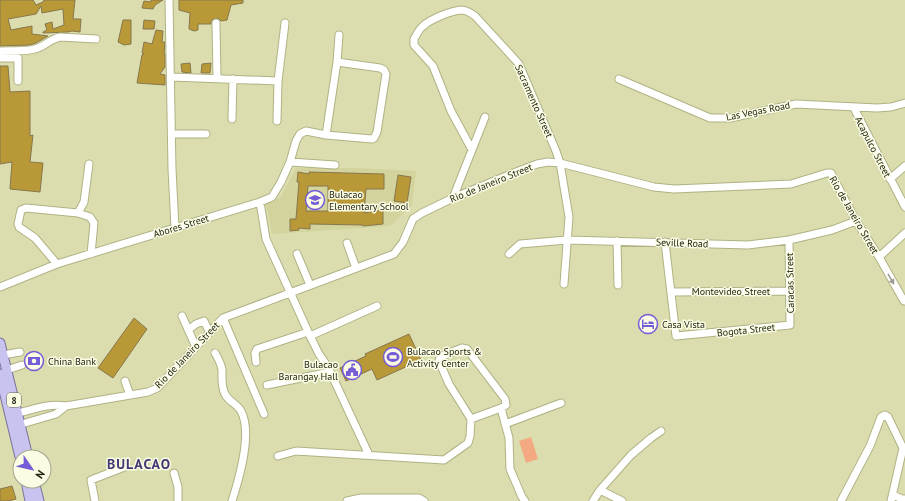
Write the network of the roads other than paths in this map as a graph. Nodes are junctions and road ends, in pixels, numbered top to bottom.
1 (169, 0) edge
2 (216, 23) dead end
3 (285, 23) dead end
4 (339, 35) dead end
5 (96, 39) dead end
6 (0, 50) edge
7 (0, 58) edge
8 (337, 62) junction
9 (171, 77) junction
10 (217, 78) junction
11 (233, 79) junction
12 (618, 79) dead end
13 (18, 81) dead end
14 (278, 81) junction
15 (905, 103) edge
16 (854, 108) junction
17 (485, 117) dead end
18 (232, 119) dead end
19 (277, 121) dead end
20 (172, 134) junction
21 (206, 134) dead end
22 (326, 135) junction
23 (471, 148) junction
24 (290, 162) junction
25 (560, 163) junction
26 (90, 164) dead end
27 (335, 165) dead end
28 (905, 166) edge
29 (890, 180) junction
30 (453, 198) junction
31 (260, 202) junction
32 (905, 207) edge
33 (78, 213) junction
34 (856, 221) junction
35 (175, 228) junction
36 (905, 234) edge
37 (567, 240) junction
38 (789, 240) junction
39 (617, 241) junction
40 (665, 242) junction
41 (347, 243) dead end
42 (91, 254) junction
43 (297, 254) dead end
44 (509, 254) dead end
45 (879, 257) junction
46 (57, 264) junction
47 (356, 268) junction
48 (564, 284) dead end
49 (310, 285) junction
50 (618, 285) dead end
51 (0, 287) edge
52 (790, 291) junction
53 (291, 292) junction
54 (672, 292) junction
55 (905, 301) edge
56 (377, 306) dead end
57 (182, 316) dead end
58 (223, 318) junction
59 (790, 325) joint
60 (188, 330) junction
61 (209, 331) junction
62 (309, 334) junction
63 (0, 343) edge
64 (196, 347) junction
65 (20, 352) dead end
66 (215, 353) dead end
67 (3, 355) junction
68 (256, 362) dead end
69 (22, 365) dead end
70 (3, 372) edge
71 (330, 372) junction
72 (125, 381) dead end
73 (267, 385) dead end
74 (2, 389) edge
75 (130, 395) junction
76 (561, 403) dead end
77 (66, 406) junction
78 (501, 408) junction
79 (14, 414) junction
80 (264, 414) dead end
81 (470, 419) junction
82 (505, 424) junction
83 (17, 425) junction
84 (661, 430) dead end
85 (19, 449) edge
86 (25, 449) edge
87 (369, 455) junction
88 (278, 456) dead end
89 (127, 466) dead end
90 (174, 473) dead end
91 (28, 489) edge
92 (36, 489) edge
93 (600, 490) junction
94 (892, 498) edge
95 (905, 498) edge
96 (30, 501) edge
97 (39, 501) edge
98 (95, 501) edge
99 (178, 501) edge
100 (232, 501) edge
101 (347, 501) edge
102 (424, 501) edge
103 (525, 501) edge
104 (593, 501) edge
105 (622, 501) edge
106 (841, 501) edge

1 - 9 street
2 - 10 street
3 - 14 street
4 - 8 street
5 - 6 street
7 - 13 street
8 - 22 street
8 - 22 street, Abores Street
9 - 10 street
9 - 20 street
10 - 11 street
11 - 14 street
11 - 18 street
12 - 16 street, Las Vegas Road
14 - 19 street
15 - 16 street, Las Vegas Road
16 - 29 street, Acapulco Street
17 - 23 street
20 - 21 street
20 - 35 street
22 - 24 street, Abores Street
23 - 25 street, Sacramento Street
23 - 30 street
24 - 27 street
24 - 31 street, Abores Street
25 - 30 street, Rio de Janeiro Street
25 - 34 street, Rio de Janeiro Street
25 - 37 street, Sacramento Street
26 - 33 street
28 - 29 street
29 - 32 street, Acapulco Street
30 - 47 street, Rio de Janeiro Street
31 - 35 street, Abores Street
31 - 53 street
33 - 42 street
33 - 46 street
34 - 38 street, Seville Road
34 - 45 street, Rio de Janeiro Street
35 - 42 street, Abores Street
36 - 45 street
37 - 39 street, Seville Road
37 - 44 street, Seville Road
37 - 48 street, Sacramento Street
38 - 40 street, Seville Road
38 - 52 street, Caracas Street
39 - 40 street, Seville Road
39 - 50 street
40 - 54 street, Bogota Street
41 - 47 street
42 - 46 street, Abores Street
43 - 49 street
45 -> 55 street, Rio de Janeiro Street
46 - 51 street, Abores Street
47 - 49 street, Rio de Janeiro Street
49 - 53 street, Rio de Janeiro Street
52 - 54 street, Montevideo Street
52 - 59 street, Caracas Street
53 - 58 street, Rio de Janeiro Street
53 - 62 street
54 - 59 street, Bogota Street
56 - 62 street
57 - 60 street
58 - 61 street, Rio de Janeiro Street
58 - 80 street
60 - 61 street
60 - 64 street
61 - 64 street, Rio de Janeiro Street
62 - 68 street
62 - 71 street
63 - 67 main road, 8
64 - 75 street, Rio de Janeiro Street
65 - 67 street
66 - 100 street
67 - 70 main road, 8
69 - 70 street
70 - 74 main road, 8
70 - 79 main road, 8
71 - 73 street
71 - 87 street
72 - 75 street
74 - 79 main road, 8
75 - 77 street, Rio de Janeiro Street
76 - 82 street
77 - 79 street, Rio de Janeiro Street
77 - 83 street, Rio de Janeiro Street
78 - 81 street
78 - 81 street
78 - 82 street
79 - 83 main road, 8
81 - 87 street
82 - 103 street
83 - 85 main road, 8
83 - 86 main road, 8
84 - 93 street
87 - 88 street
89 - 98 street
90 - 99 street
91 - 96 main road
92 - 97 main road
93 - 104 street
93 - 105 street
94 - 95 street
94 - 106 street
101 - 102 street

